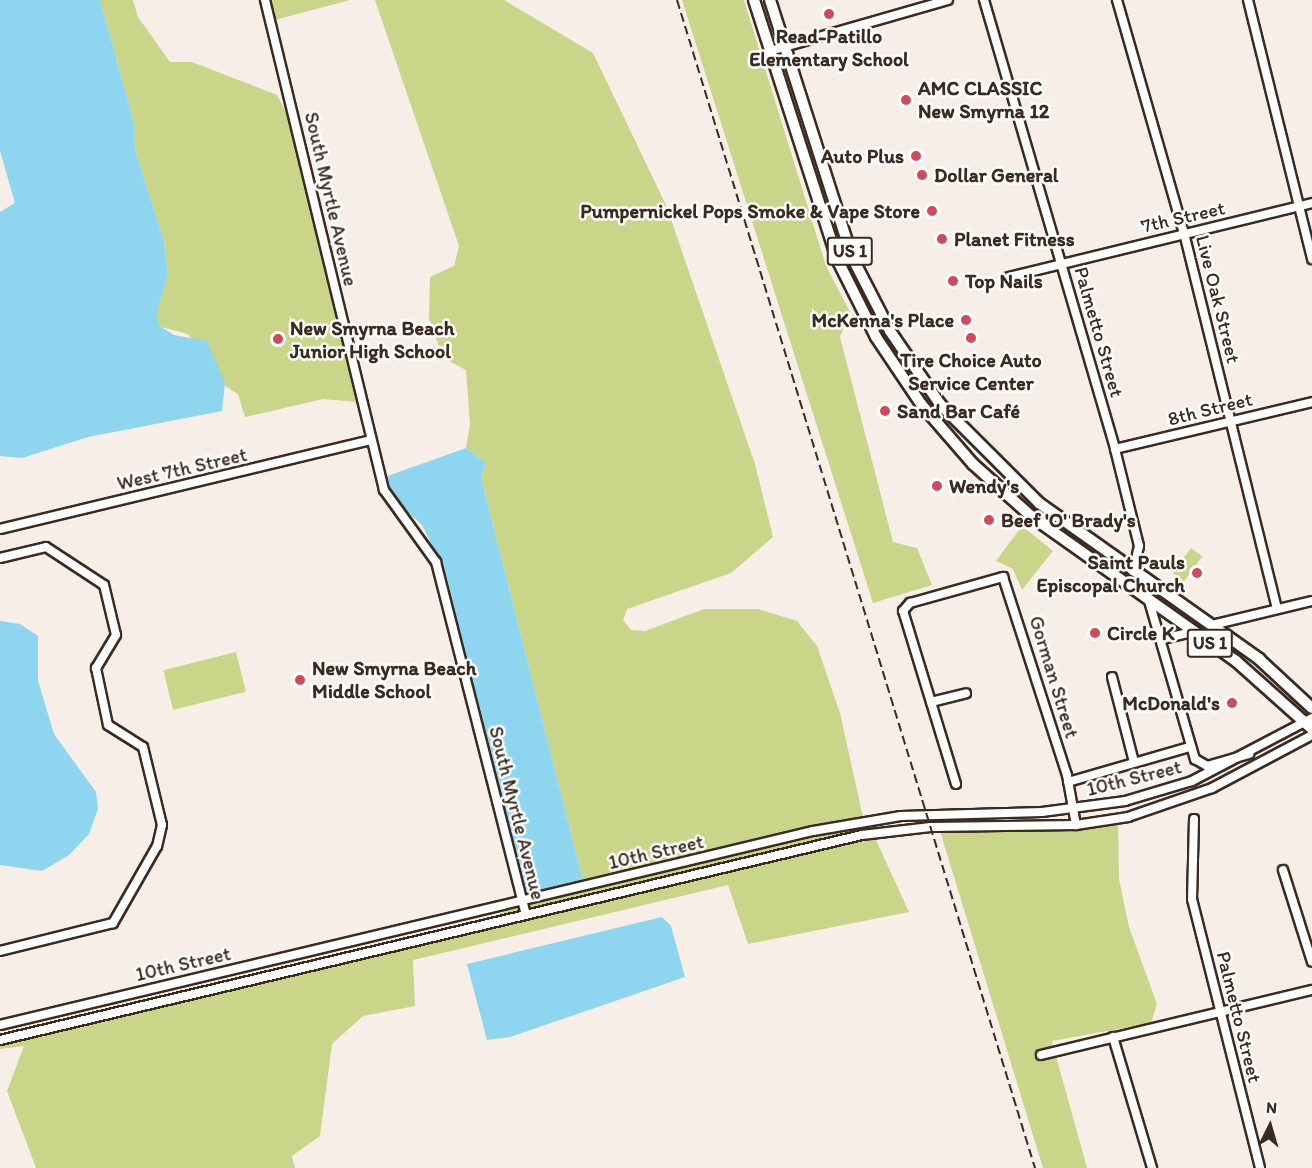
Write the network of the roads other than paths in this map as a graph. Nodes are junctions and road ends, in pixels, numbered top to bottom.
1 (265, 0) edge
2 (754, 0) edge
3 (770, 0) edge
4 (908, 0) edge
5 (948, 0) edge
6 (984, 0) edge
7 (1117, 0) edge
8 (1248, 0) edge
9 (912, 11) junction
10 (784, 47) junction
11 (770, 51) junction
12 (825, 180) junction
13 (811, 185) junction
14 (1312, 203) edge
15 (1299, 207) junction
16 (1184, 233) junction
17 (1312, 259) edge
18 (1062, 263) junction
19 (1009, 277) dead end
20 (878, 309) junction
21 (864, 315) junction
22 (1312, 402) edge
23 (1231, 420) junction
24 (964, 432) junction
25 (370, 440) junction
26 (953, 443) junction
27 (1115, 449) junction
28 (1000, 469) junction
29 (990, 480) junction
30 (0, 529) edge
31 (0, 558) edge
32 (1100, 566) junction
33 (1133, 571) junction
34 (1126, 584) junction
35 (1155, 586) junction
36 (1149, 601) junction
37 (1312, 601) edge
38 (1277, 609) junction
39 (1212, 626) junction
40 (1193, 632) junction
41 (1162, 639) junction
42 (1112, 677) dead end
43 (966, 693) dead end
44 (931, 702) junction
45 (1312, 708) edge
46 (1310, 723) edge
47 (1312, 735) edge
48 (1189, 747) junction
49 (1250, 754) junction
50 (1134, 762) junction
51 (1068, 782) junction
52 (956, 784) dead end
53 (1073, 809) junction
54 (962, 813) junction
55 (893, 817) junction
56 (1194, 819) dead end
57 (1076, 825) junction
58 (962, 827) junction
59 (897, 830) junction
60 (1283, 870) dead end
61 (522, 901) junction
62 (526, 915) junction
63 (0, 951) edge
64 (1312, 962) edge
65 (1312, 990) edge
66 (1220, 1011) junction
67 (0, 1025) edge
68 (1113, 1037) junction
69 (0, 1040) edge
70 (1041, 1055) dead end
71 (1152, 1168) edge
72 (1260, 1168) edge

1 - 25 street, South Myrtle Avenue
2 - 11 main road, US 1
3 - 10 main road, US 1
4 - 9 street
5 - 9 street
6 - 18 street, Palmetto Street
7 - 16 street, Live Oak Street
8 - 15 street
9 - 10 street
10 - 11 street
10 - 12 main road, US 1
11 - 13 main road, US 1
12 - 13 street
12 - 20 main road, US 1
13 - 21 main road, US 1
14 - 15 street, 7th Street
15 - 16 street, 7th Street
15 - 17 street
16 - 18 street, 7th Street
16 - 23 street, Live Oak Street
18 - 19 street, 7th Street
18 - 27 street, Palmetto Street
20 - 21 street
20 - 24 main road, US 1
21 - 26 main road, US 1
22 - 23 street, 8th Street
23 - 27 street, 8th Street
23 - 38 street, Live Oak Street
24 - 26 street
24 - 28 main road, US 1
25 - 30 street, West 7th Street
25 - 61 street, South Myrtle Avenue
26 - 29 main road, US 1
27 - 33 street, Palmetto Street
28 - 29 street
28 - 33 main road, US 1
29 - 32 main road, US 1
31 - 63 street
32 - 33 main road
32 - 34 main road, US 1
33 - 35 main road, US 1
34 - 35 main road
34 - 36 main road, US 1
35 - 39 main road, US 1
36 - 40 main road, US 1
36 - 41 street
37 - 38 street
38 - 39 street
39 - 45 main road, US 1
40 - 41 street
40 - 46 main road, US 1
41 - 48 street
42 - 50 street
43 - 44 street
44 - 51 street, Gorman Street
44 - 52 street, Gorman Street
46 - 49 street, 10th Street
47 - 57 street, 10th Street
48 - 49 street
48 - 50 street, 10th Street
49 - 53 street, 10th Street
50 - 51 street, 10th Street
51 - 53 street, Gorman Street
53 - 54 street, 10th Street
53 - 57 street, Gorman Street
54 - 55 street, 10th Street
54 - 58 street
55 - 59 street
55 - 61 street, 10th Street
56 - 66 street, Palmetto Street
57 - 58 street, 10th Street
58 - 59 street, 10th Street
59 - 62 street, 10th Street
60 - 64 street
61 - 62 street, South Myrtle Avenue
61 - 67 street, 10th Street
62 - 69 street, 10th Street
65 - 66 street
66 - 68 street
66 - 72 street, Palmetto Street
68 - 70 street
68 - 71 street

